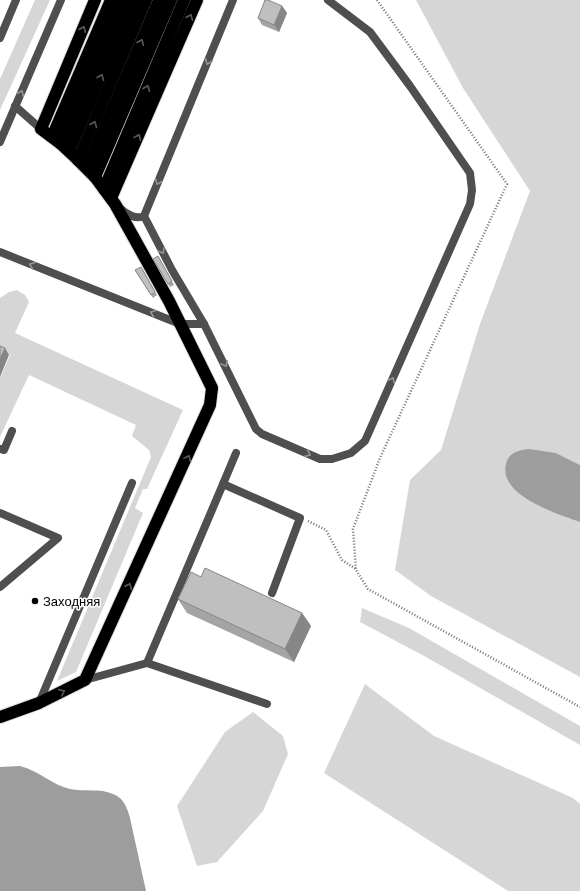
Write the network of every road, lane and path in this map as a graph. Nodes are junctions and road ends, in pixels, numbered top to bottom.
1 (16, 0) edge
2 (61, 0) edge
3 (95, 0) edge
4 (111, 0) edge
5 (122, 0) edge
6 (134, 0) edge
7 (146, 0) edge
8 (159, 0) edge
9 (171, 0) edge
10 (184, 0) edge
11 (197, 0) edge
12 (234, 0) edge
13 (328, 0) edge
14 (377, 0) edge
15 (0, 38) edge
16 (15, 106) junction
17 (41, 129) junction
18 (0, 142) edge
19 (61, 144) junction
20 (87, 168) junction
21 (104, 188) junction
22 (113, 201) junction
23 (144, 216) junction
24 (0, 252) edge
25 (180, 324) junction
26 (204, 324) junction
27 (12, 431) dead end
28 (0, 449) edge
29 (236, 453) dead end
30 (132, 483) dead end
31 (223, 484) junction
32 (0, 513) edge
33 (300, 518) junction
34 (356, 570) junction
35 (0, 587) edge
36 (272, 593) dead end
37 (147, 662) junction
38 (85, 680) junction
39 (39, 703) junction
40 (267, 704) dead end
41 (580, 707) edge
42 (0, 718) edge

1 - 15 lane
16 -> 2 lane
17 -> 3 highway
4 - 19 highway
5 - 19 highway
19 -> 6 highway
20 -> 7 highway
20 -> 8 highway
9 - 20 highway
21 -> 10 highway
22 -> 11 highway
12 -> 23 lane
26 -> 13 lane
14 - 34 path
16 - 17 lane
16 - 18 lane
17 - 19 highway
19 - 20 highway
20 - 21 highway
21 - 22 highway
22 - 23 lane
22 - 25 highway
23 -> 26 lane
25 -> 24 lane
25 - 26 lane
38 -> 25 highway
27 - 28 lane
29 - 31 lane
30 - 39 lane
31 - 33 lane
31 - 37 lane
32 - 35 lane
33 - 34 path
33 - 36 lane
34 - 41 path
37 - 38 lane
37 - 40 lane
39 -> 38 highway
39 - 42 highway

